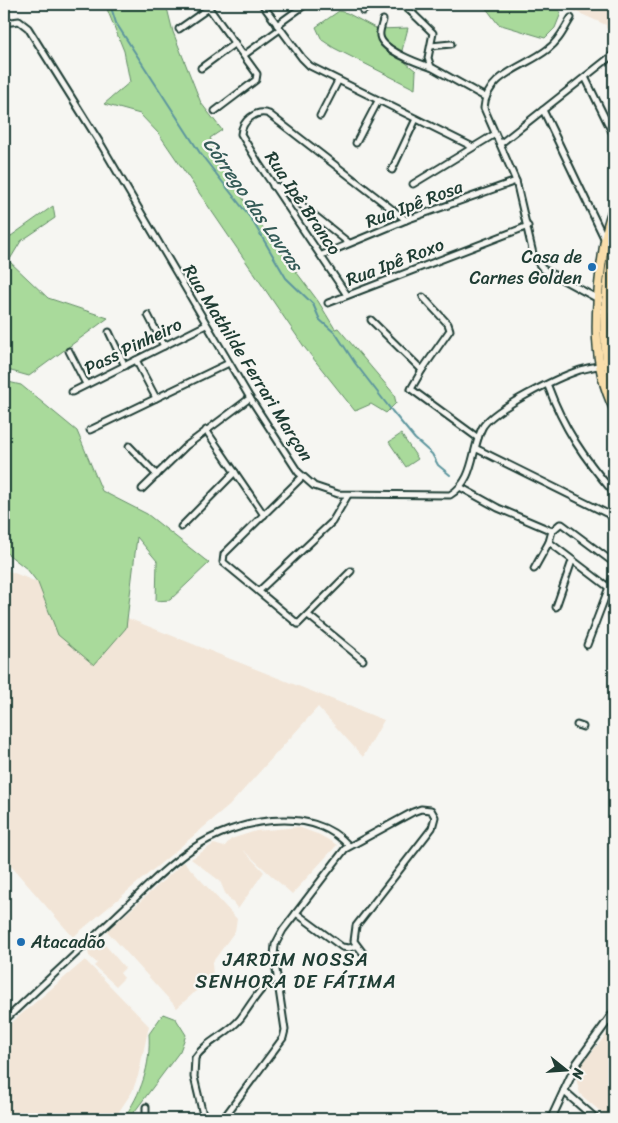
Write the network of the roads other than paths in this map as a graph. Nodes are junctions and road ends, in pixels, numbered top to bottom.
1 (262, 4) edge
2 (306, 4) edge
3 (372, 4) edge
4 (403, 4) edge
5 (208, 6) edge
6 (363, 12) dead end
7 (571, 18) dead end
8 (383, 20) dead end
9 (4, 23) edge
10 (278, 27) junction
11 (179, 30) dead end
12 (235, 43) junction
13 (451, 44) dead end
14 (431, 46) junction
15 (614, 54) edge
16 (244, 55) junction
17 (431, 67) junction
18 (200, 68) dead end
19 (585, 77) junction
20 (338, 81) junction
21 (485, 97) junction
22 (378, 101) junction
23 (542, 110) junction
24 (215, 112) dead end
25 (320, 116) dead end
26 (416, 119) junction
27 (495, 134) junction
28 (614, 136) edge
29 (356, 143) dead end
30 (500, 144) junction
31 (471, 146) junction
32 (392, 170) dead end
33 (516, 181) junction
34 (413, 184) dead end
35 (273, 186) junction
36 (614, 207) edge
37 (406, 220) junction
38 (528, 226) junction
39 (605, 240) junction
40 (349, 243) junction
41 (614, 243) edge
42 (322, 255) junction
43 (347, 295) junction
44 (422, 297) dead end
45 (597, 299) junction
46 (605, 302) junction
47 (328, 304) dead end
48 (614, 310) edge
49 (600, 311) junction
50 (148, 315) dead end
51 (371, 320) dead end
52 (206, 325) junction
53 (109, 332) dead end
54 (164, 346) junction
55 (69, 351) dead end
56 (136, 360) junction
57 (229, 363) junction
58 (607, 365) edge
59 (125, 366) junction
60 (422, 370) junction
61 (86, 384) junction
62 (548, 386) junction
63 (72, 392) dead end
64 (614, 392) edge
65 (156, 398) junction
66 (250, 398) junction
67 (614, 409) edge
68 (90, 430) dead end
69 (206, 430) junction
70 (478, 438) junction
71 (128, 446) dead end
72 (477, 449) junction
73 (235, 472) junction
74 (157, 475) junction
75 (302, 476) junction
76 (460, 487) junction
77 (142, 489) dead end
78 (614, 493) edge
79 (348, 495) junction
80 (264, 515) junction
81 (614, 517) edge
82 (181, 527) dead end
83 (552, 531) junction
84 (549, 542) junction
85 (572, 561) junction
86 (614, 562) edge
87 (534, 569) dead end
88 (351, 571) dead end
89 (614, 574) edge
90 (608, 587) junction
91 (259, 592) junction
92 (556, 607) dead end
93 (308, 615) junction
94 (587, 645) dead end
95 (363, 660) dead end
96 (350, 846) junction
97 (296, 913) junction
98 (356, 946) junction
99 (363, 953) dead end
100 (277, 979) junction
101 (614, 1012) edge
102 (4, 1021) edge
103 (564, 1091) junction
104 (146, 1107) dead end
105 (146, 1119) edge
106 (204, 1119) edge
107 (223, 1119) edge
108 (550, 1119) edge
109 (596, 1119) edge

1 - 10 street
2 - 10 street
3 - 6 street
4 - 14 street
5 - 11 street
5 - 12 street
7 - 21 street
8 - 17 street
9 - 52 street, Rua Mathilde Ferrari Marçon
10 - 16 street
10 - 20 street
12 - 16 street
12 - 18 street
13 - 14 street
14 - 17 street
15 - 19 street
16 - 24 street
17 - 21 street
19 - 23 street
19 - 28 street
20 - 22 street
20 - 25 street
21 - 27 street
22 - 26 street
22 - 29 street
23 - 30 street
23 - 39 street
26 - 31 street
26 - 32 street
27 - 30 street
27 - 31 street
30 - 33 street
31 - 34 street
33 - 37 street, Rua Ipê Rosa
33 - 38 street
35 - 37 street, Rua Ipê Branco
35 - 40 street
35 - 42 street, Rua Ipê Branco
36 - 39 main road
37 - 40 street, Rua Ipê Rosa
38 - 43 street, Rua Ipê Roxo
38 - 45 street
39 - 41 street
39 - 45 main road
40 - 42 street, Rua Ipê Rosa
41 - 46 main road
42 - 43 street, Rua Ipê Branco
43 - 47 street, Rua Ipê Roxo
44 - 60 street
45 - 46 street
45 - 49 main road
46 - 49 main road
48 - 49 street
49 - 58 main road
50 - 54 street
51 - 60 street
52 - 54 street, Pass Pinheiro
52 - 57 street, Rua Mathilde Ferrari Marçon
53 - 59 street
54 - 56 street, Pass Pinheiro
55 - 61 street
56 - 59 street, Pass Pinheiro
56 - 65 street
57 - 65 street
57 - 66 street, Rua Mathilde Ferrari Marçon
58 - 62 street
58 - 64 main road
58 - 67 main road
59 - 61 street, Pass Pinheiro
60 - 70 street
61 - 63 street, Pass Pinheiro
62 - 70 street
62 - 78 street
65 - 68 street
66 - 69 street
66 - 75 street, Rua Mathilde Ferrari Marçon
69 - 73 street
69 - 74 street
70 - 72 street
71 - 74 street
72 - 76 street
72 - 81 street
73 - 80 street
73 - 82 street
74 - 77 street
75 - 79 street, Rua Mathilde Ferrari Marçon
75 - 80 street
76 - 79 street, Rua Mathilde Ferrari Marçon
76 - 83 street
79 - 91 street
80 - 91 street
83 - 84 street
83 - 86 street
84 - 85 street
84 - 87 street
85 - 90 street
85 - 92 street
88 - 93 street
89 - 90 street
90 - 94 street
91 - 93 street
93 - 95 street
96 - 97 street
96 - 98 street
96 - 102 street
97 - 98 street
97 - 100 street
98 - 99 street
100 - 106 street
100 - 107 street
101 - 103 street
103 - 108 street
103 - 109 street
104 - 105 street

